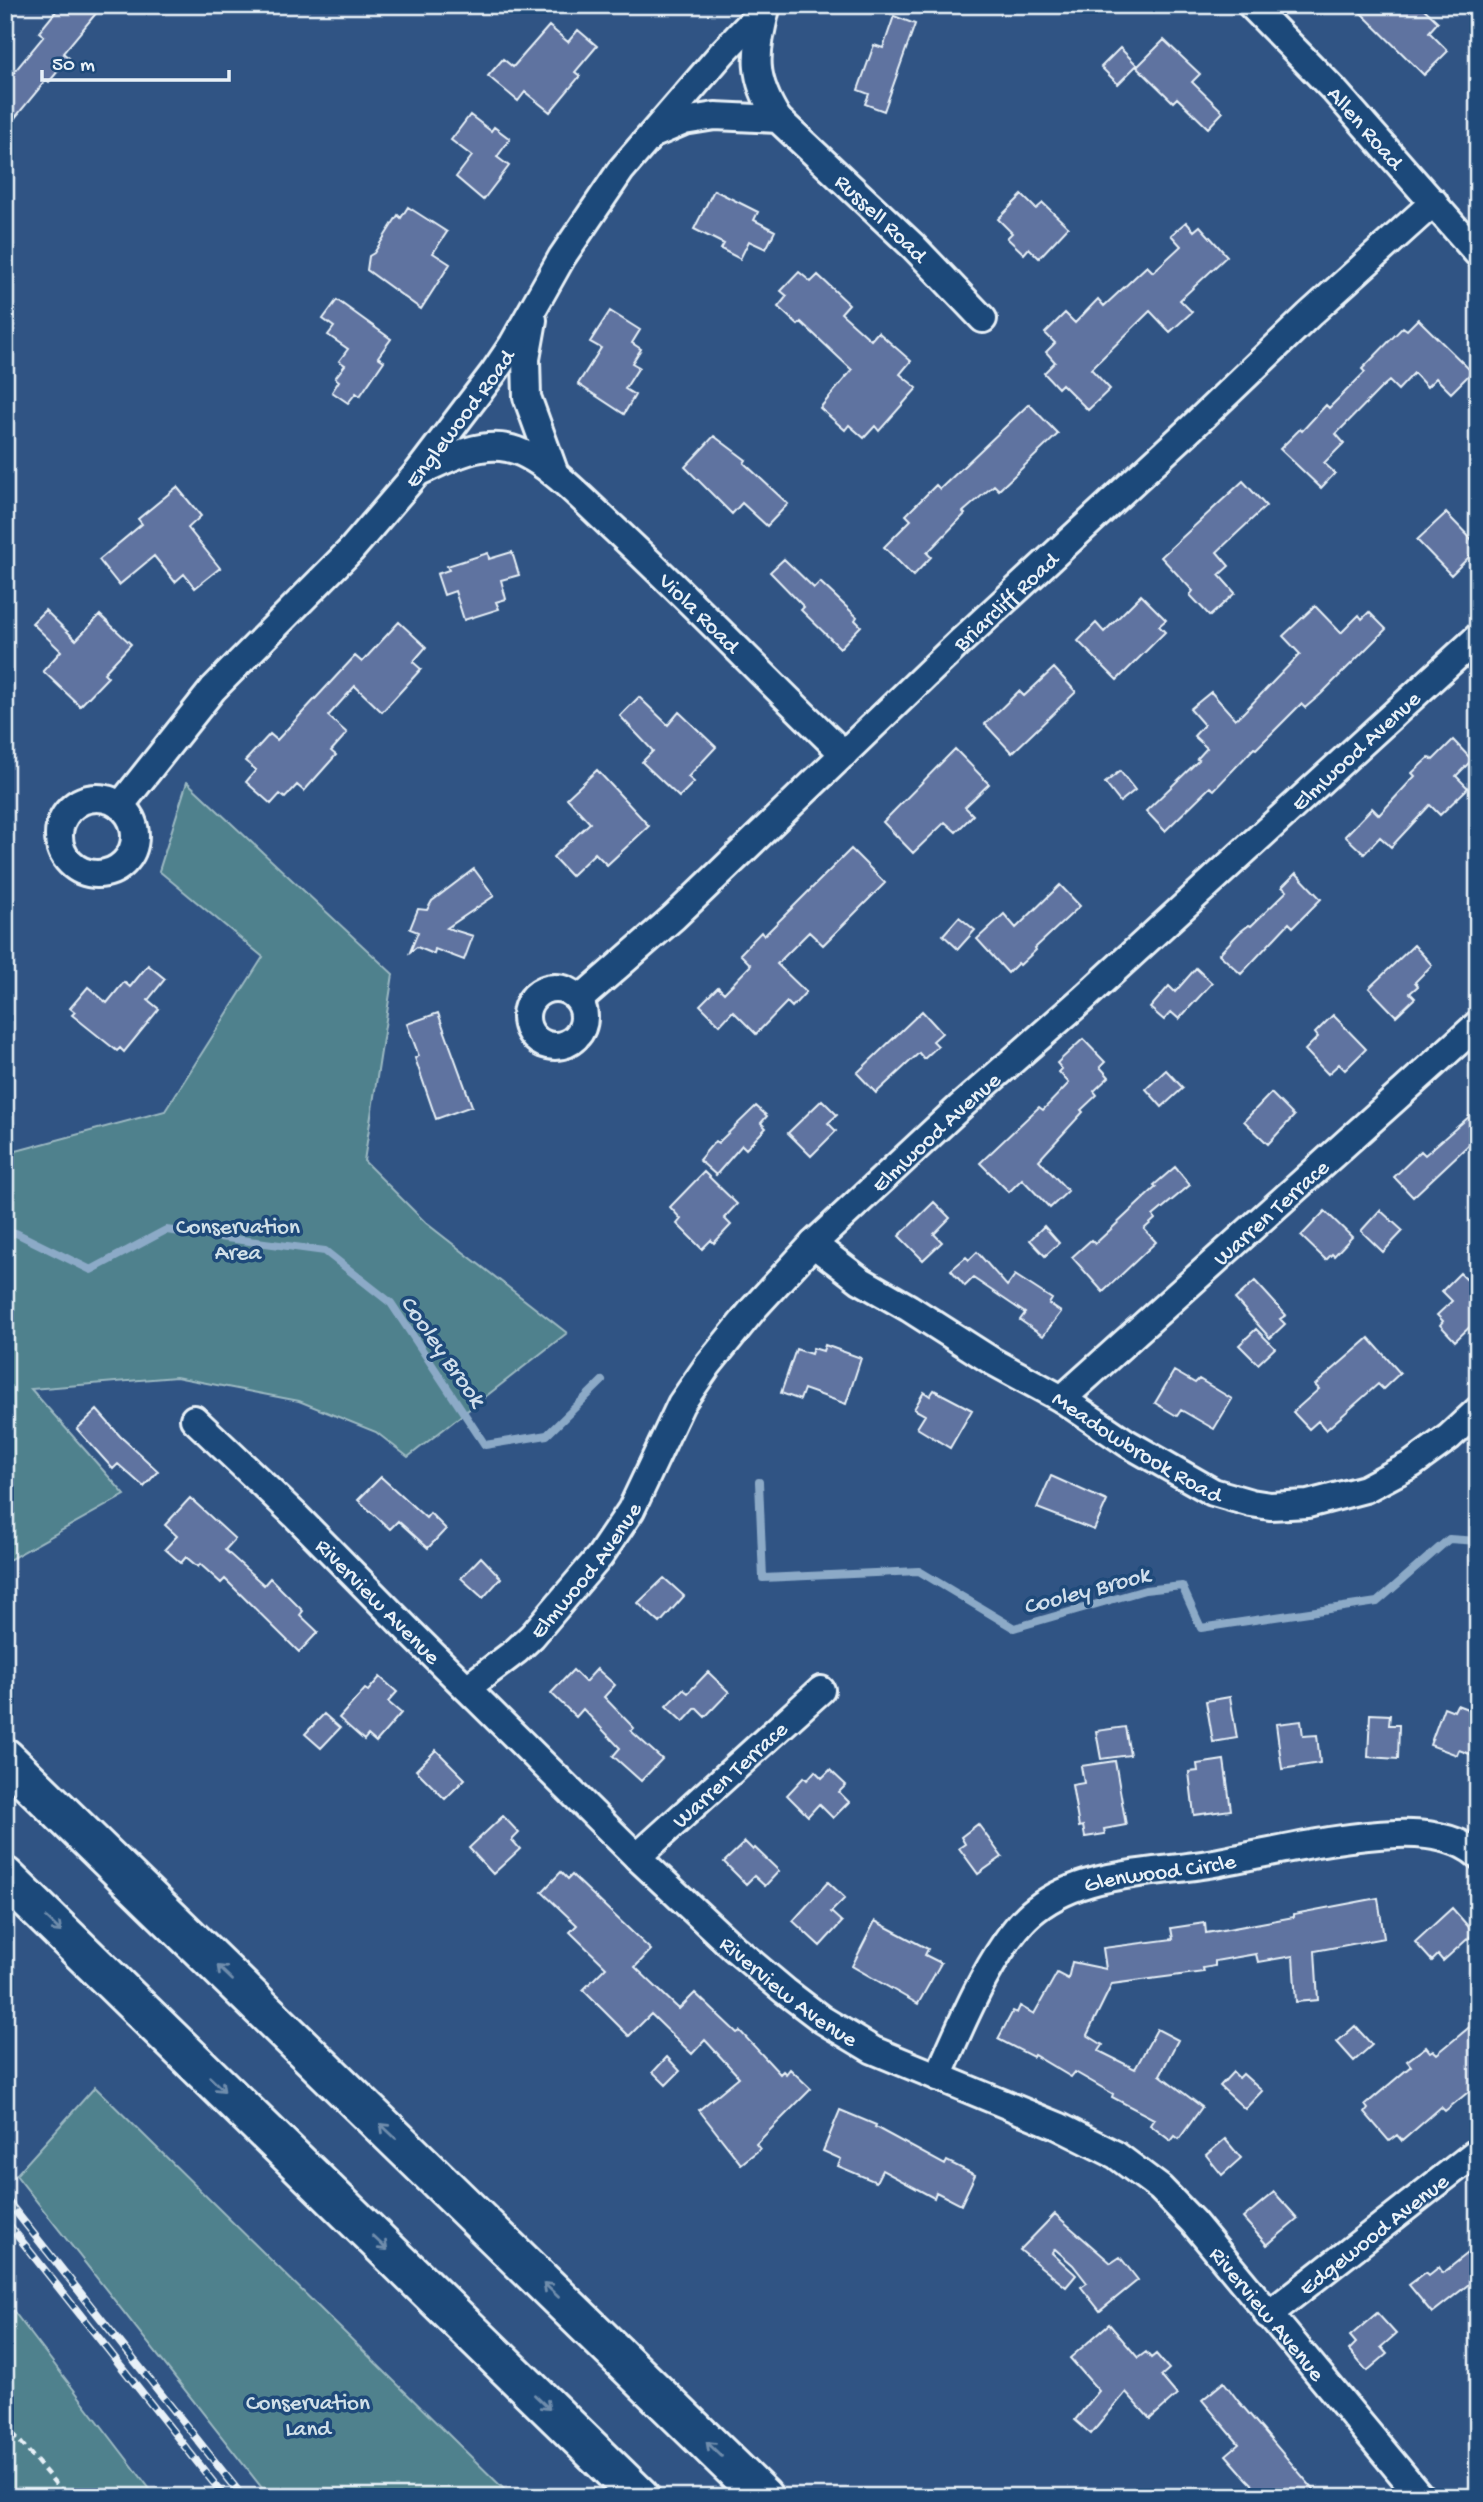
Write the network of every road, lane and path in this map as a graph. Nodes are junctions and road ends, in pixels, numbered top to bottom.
1 (1251, 5) edge
2 (767, 6) edge
3 (778, 119) junction
4 (650, 136) junction
5 (1434, 202) junction
6 (1478, 254) edge
7 (537, 302) junction
8 (983, 319) dead end
9 (418, 472) junction
10 (555, 474) junction
11 (1478, 637) edge
12 (844, 754) junction
13 (120, 806) dead end
14 (579, 1000) dead end
15 (1478, 1024) edge
16 (813, 1244) junction
17 (1062, 1399) junction
18 (1478, 1410) edge
19 (194, 1419) dead end
20 (467, 1688) junction
21 (821, 1690) dead end
22 (5, 1758) edge
23 (1478, 1855) edge
24 (637, 1857) junction
25 (5, 1877) edge
26 (938, 2077) junction
27 (1478, 2151) edge
28 (1268, 2315) junction
29 (5, 2424) edge
30 (67, 2497) edge
31 (640, 2497) edge
32 (763, 2497) edge
33 (1421, 2497) edge

1 - 5 street, Allen Road
2 - 3 street, Russell Road
2 - 4 street, Englewood Road
3 - 4 street
3 - 8 street, Russell Road
4 - 7 street, Englewood Road
5 - 6 street, Allen Road
5 - 12 street, Briarcliff Road
7 - 9 street, Englewood Road
7 - 10 street, Viola Road
9 - 10 street, Viola Road
9 - 13 street, Englewood Road
10 - 12 street, Viola Road
11 - 16 street, Elmwood Avenue
12 - 14 street, Briarcliff Road
15 - 17 street, Warren Terrace
16 - 17 street, Meadowbrook Road
16 - 20 street, Elmwood Avenue
17 - 18 street, Meadowbrook Road
19 - 20 street, Riverview Avenue
20 - 24 street, Riverview Avenue
21 - 24 street, Warren Terrace
32 -> 22 highway
23 - 26 street, Glenwood Circle
24 - 26 street, Riverview Avenue
25 -> 31 highway
26 - 28 street, Riverview Avenue
27 - 28 street, Edgewood Avenue
28 - 33 street, Riverview Avenue
29 - 30 path

